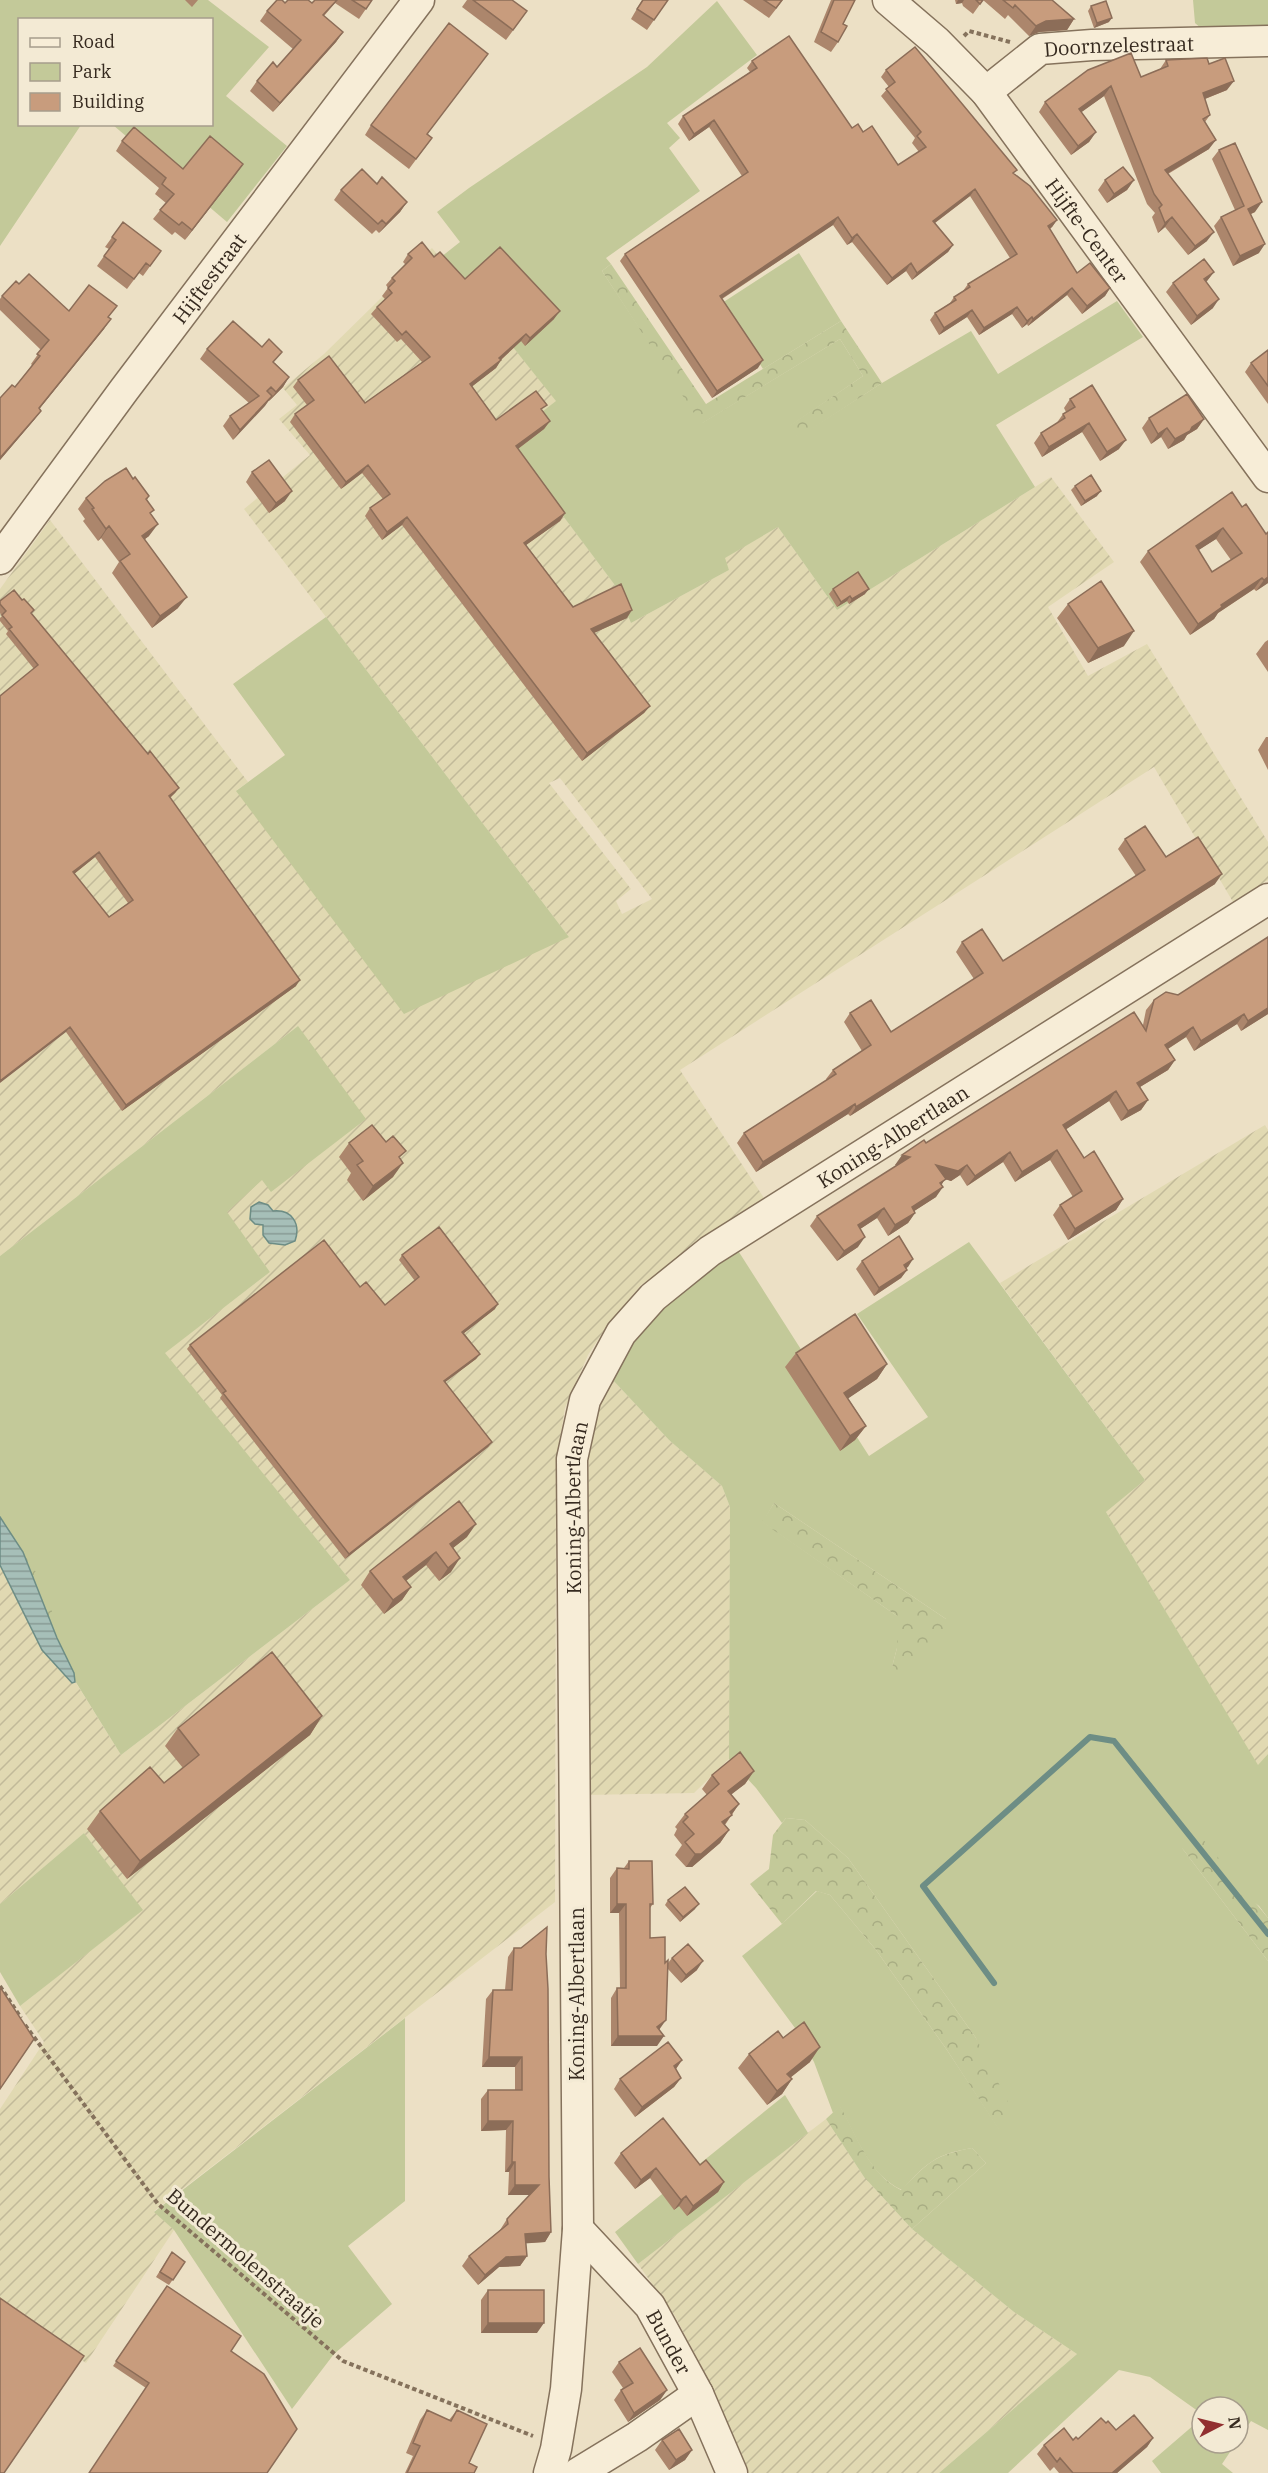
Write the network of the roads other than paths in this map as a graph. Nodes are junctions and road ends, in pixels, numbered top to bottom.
1 (419, 0) edge
2 (888, 0) edge
3 (1268, 41) edge
4 (986, 92) junction
5 (1268, 477) edge
6 (0, 559) edge
7 (1268, 899) edge
8 (578, 2229) junction
9 (698, 2394) junction
10 (553, 2459) edge
11 (578, 2473) edge
12 (732, 2473) edge

1 - 6 street, Hijftestraat
2 - 4 street, Hijfte-Center
3 - 4 street, Doornzelestraat
4 - 5 street, Hijfte-Center
7 - 8 street, Koning-Albertlaan
8 - 9 street, Bunder
8 - 10 street, Koning-Albertlaan
9 - 11 street
9 - 12 street, Bunder

